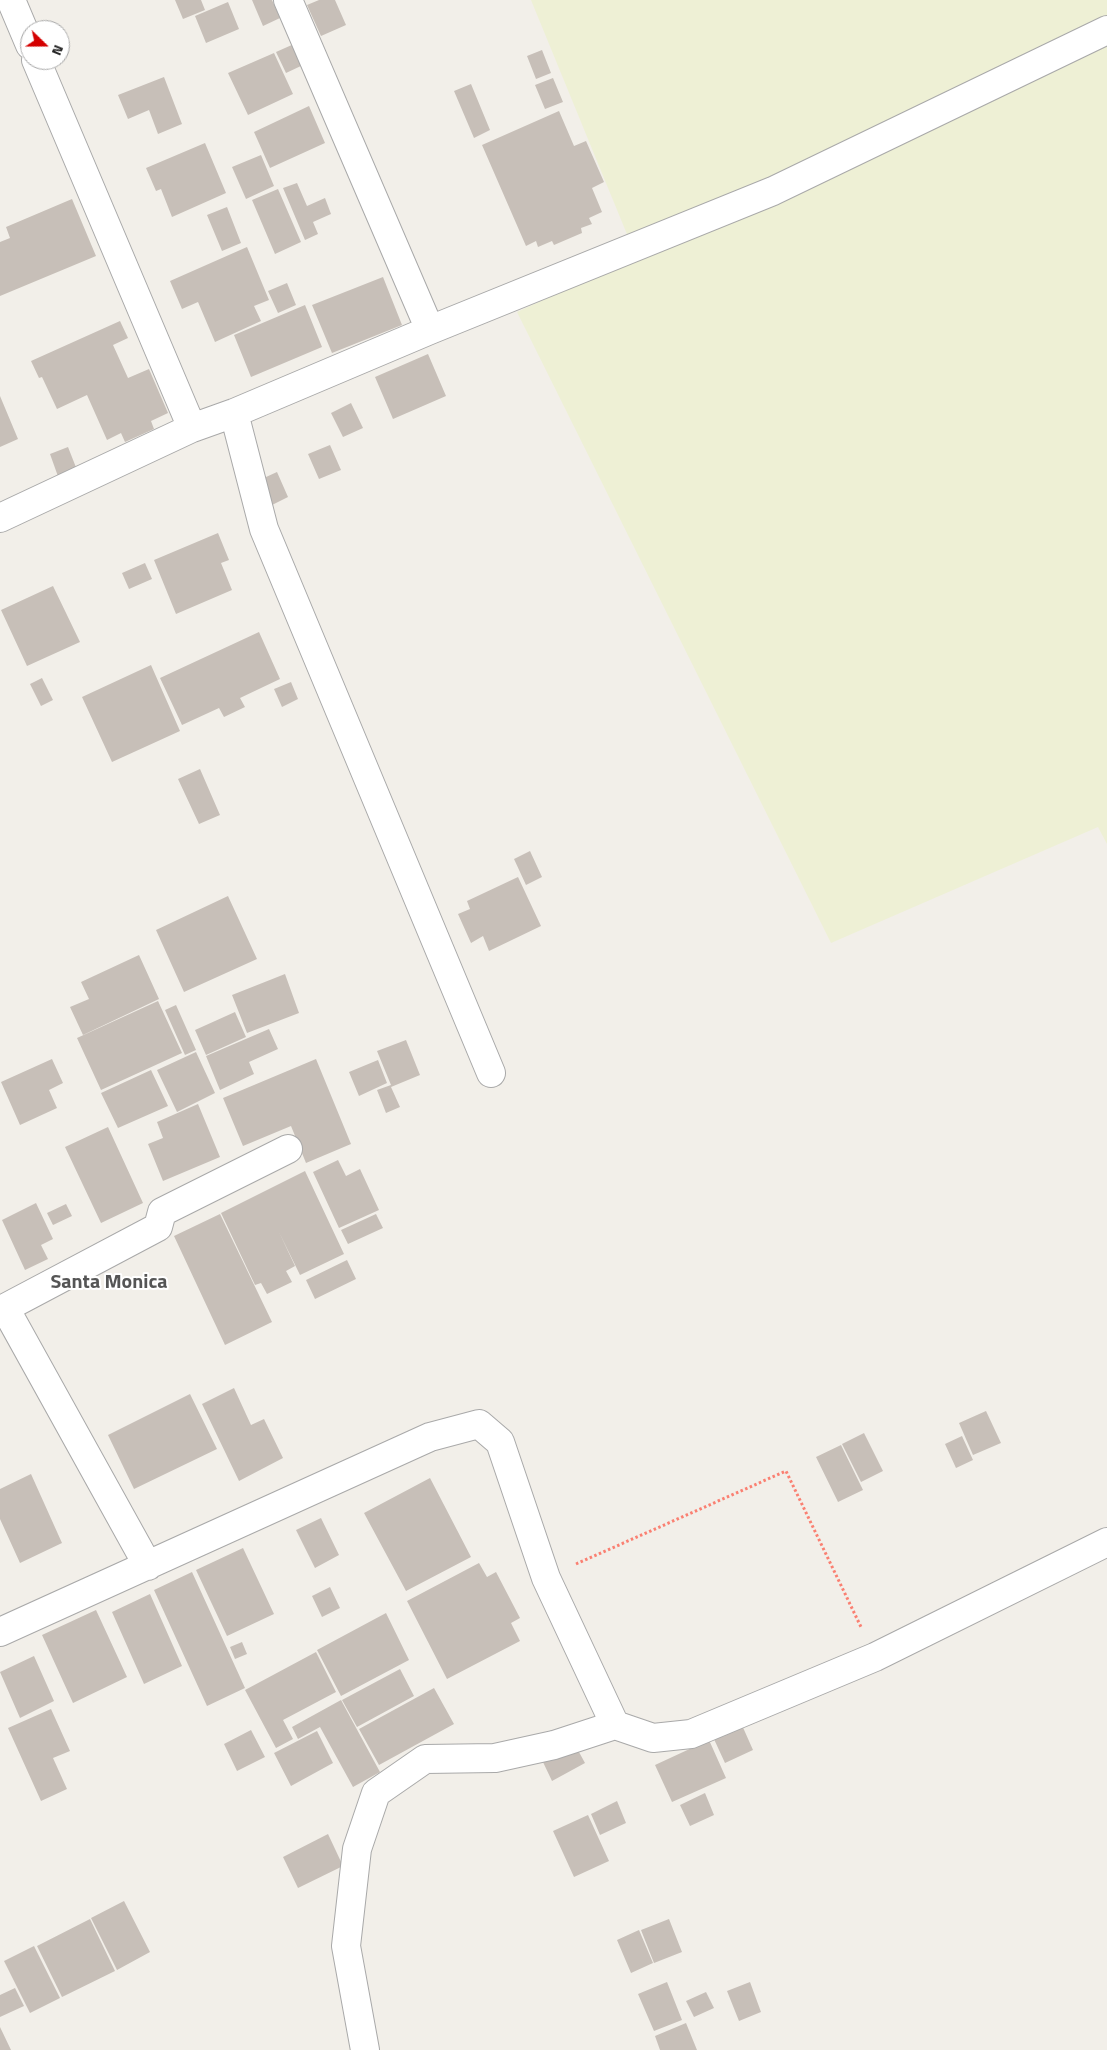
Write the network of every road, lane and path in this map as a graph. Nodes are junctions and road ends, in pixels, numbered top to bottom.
1 (288, 0) edge
2 (16, 3) edge
3 (22, 20) edge
4 (1107, 30) edge
5 (40, 70) edge
6 (430, 330) junction
7 (234, 413) junction
8 (192, 428) junction
9 (0, 518) edge
10 (491, 1073) dead end
11 (288, 1149) dead end
12 (3, 1309) edge
13 (1107, 1542) edge
14 (148, 1566) junction
15 (546, 1578) junction
16 (0, 1632) edge
17 (876, 1657) junction
18 (615, 1725) junction
19 (365, 2050) edge

1 - 6 street
2 - 3 street
4 - 6 street
5 - 8 street
6 - 7 street
7 - 8 street
7 - 10 street
8 - 9 street
11 - 12 street
12 - 14 street
13 - 17 street
14 - 15 street
14 - 16 street
15 - 17 path
15 - 18 street
17 - 18 street
18 - 19 street

